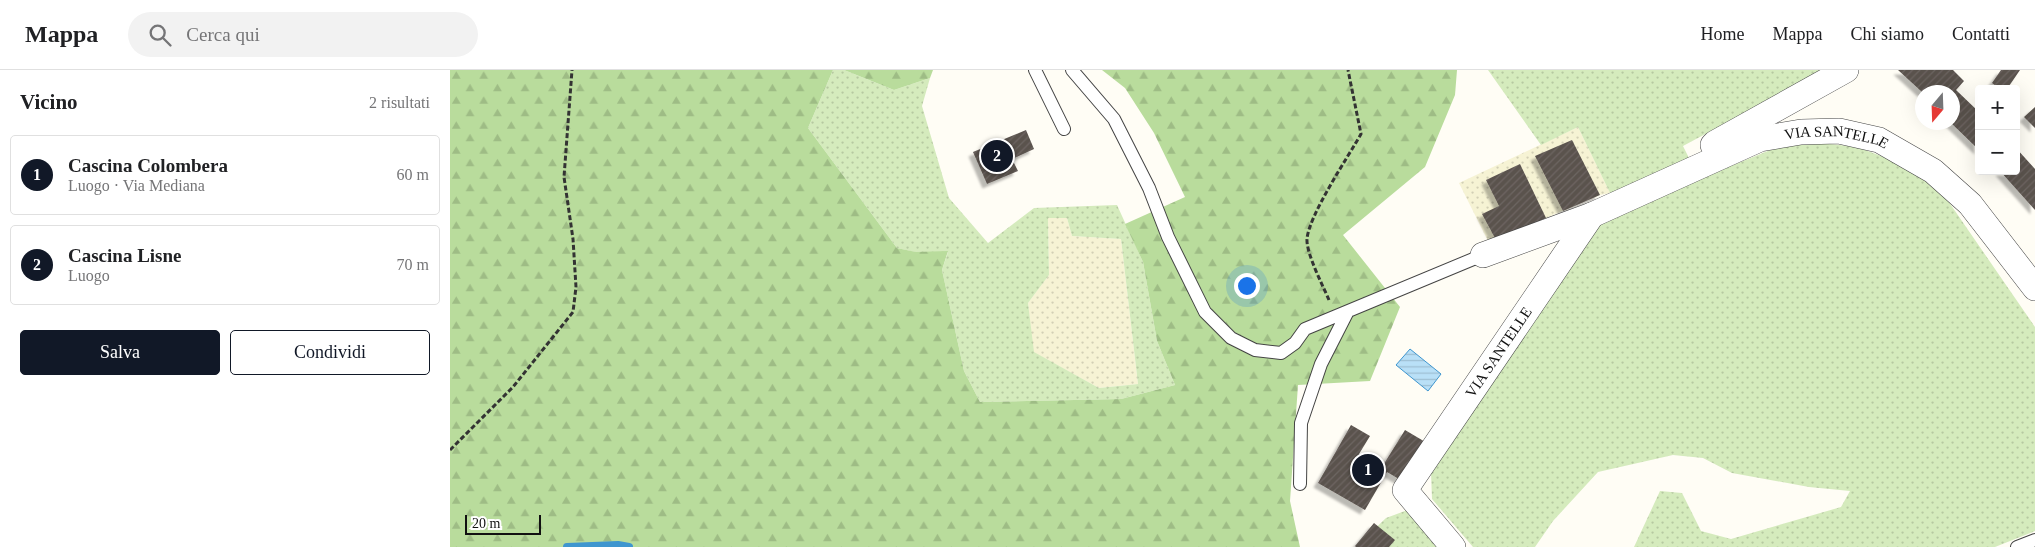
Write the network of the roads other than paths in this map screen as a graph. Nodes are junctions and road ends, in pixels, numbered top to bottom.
1 (1035, 70) edge
2 (1072, 70) edge
3 (1846, 70) edge
4 (1064, 129) dead end
5 (1702, 164) junction
6 (1592, 215) junction
7 (1483, 255) joint
8 (2035, 288) edge
9 (1342, 315) junction
10 (1300, 484) dead end
11 (2035, 540) edge
12 (1453, 547) edge
13 (2017, 547) edge

1 - 4 lane
2 - 9 lane
3 - 5 street
5 - 6 street, VIA SANTELLE
5 - 8 street, VIA SANTELLE
6 - 7 street, VIA SANTELLE
6 - 12 street, VIA SANTELLE
7 - 9 lane
9 - 10 lane
11 - 13 lane

